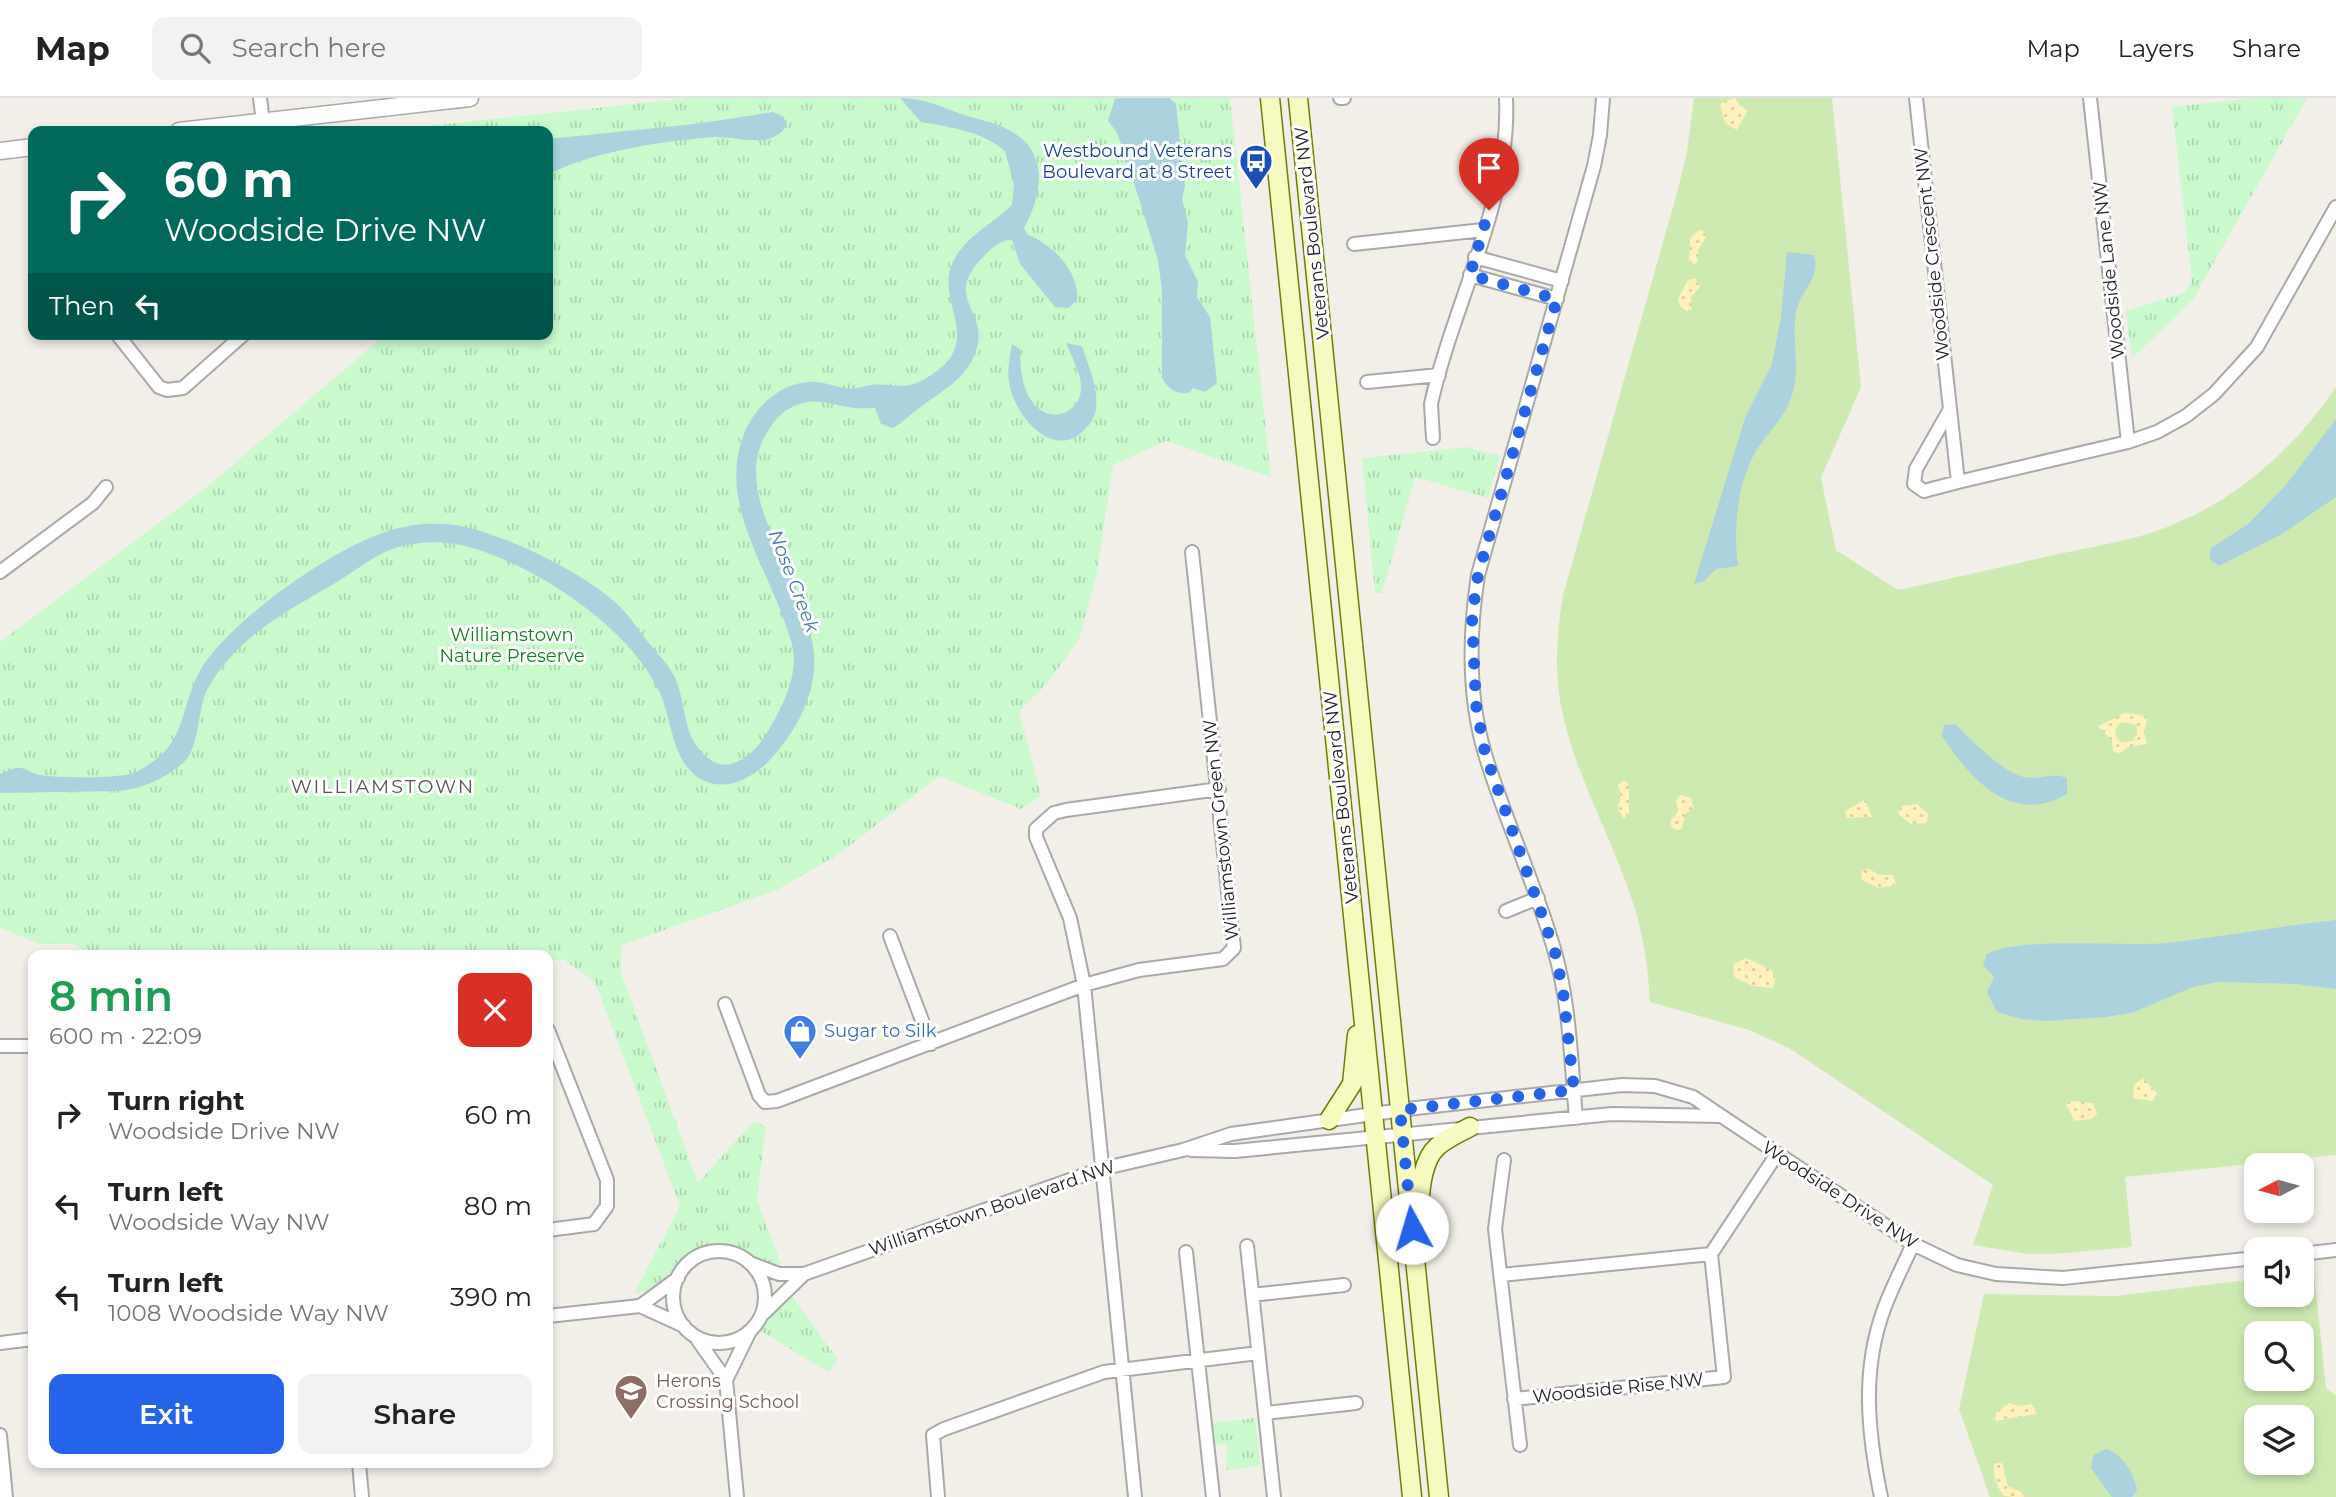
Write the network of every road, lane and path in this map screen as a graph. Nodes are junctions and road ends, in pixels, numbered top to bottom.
1 (260, 98) edge
2 (470, 98) edge
3 (1270, 98) edge
4 (1506, 98) edge
5 (1603, 98) edge
6 (1916, 98) edge
7 (2091, 98) edge
8 (1299, 99) edge
9 (263, 126) edge
10 (270, 126) edge
11 (28, 148) edge
12 (0, 151) edge
13 (2336, 207) edge
14 (1483, 230) junction
15 (1354, 244) dead end
16 (1475, 257) junction
17 (1470, 275) junction
18 (1562, 281) junction
19 (1557, 299) junction
20 (122, 340) edge
21 (237, 340) edge
22 (1439, 375) junction
23 (1367, 382) dead end
24 (1949, 411) junction
25 (1433, 438) dead end
26 (2128, 442) junction
27 (1958, 482) junction
28 (106, 487) dead end
29 (1192, 552) dead end
30 (0, 572) edge
31 (1219, 789) junction
32 (1538, 898) junction
33 (1506, 911) dead end
34 (890, 936) dead end
35 (1084, 985) junction
36 (1362, 1000) junction
37 (725, 1004) dead end
38 (553, 1043) edge
39 (931, 1044) junction
40 (0, 1046) edge
41 (28, 1046) edge
42 (1574, 1090) junction
43 (1400, 1110) junction
44 (1373, 1114) junction
45 (1720, 1116) junction
46 (1576, 1118) junction
47 (1329, 1120) junction
48 (1470, 1127) junction
49 (1403, 1134) junction
50 (1375, 1137) junction
51 (1183, 1150) junction
52 (1777, 1154) junction
53 (1504, 1160) dead end
54 (1101, 1169) junction
55 (553, 1229) edge
56 (1913, 1244) junction
57 (1247, 1246) dead end
58 (2336, 1250) edge
59 (1186, 1252) dead end
60 (1414, 1253) junction
61 (2314, 1253) edge
62 (1711, 1254) junction
63 (2244, 1259) edge
64 (750, 1263) junction
65 (804, 1275) junction
66 (1500, 1275) junction
67 (678, 1278) junction
68 (1344, 1284) dead end
69 (1252, 1295) junction
70 (640, 1306) junction
71 (553, 1315) edge
72 (761, 1316) junction
73 (689, 1331) junction
74 (750, 1331) junction
75 (28, 1340) edge
76 (0, 1343) edge
77 (1258, 1353) junction
78 (1198, 1360) junction
79 (1121, 1368) junction
80 (726, 1380) junction
81 (1514, 1399) junction
82 (1356, 1403) dead end
83 (1265, 1413) junction
84 (0, 1435) edge
85 (1520, 1445) dead end
86 (359, 1468) edge
87 (6, 1497) edge
88 (362, 1497) edge
89 (737, 1497) edge
90 (938, 1497) edge
91 (1135, 1497) edge
92 (1213, 1497) edge
93 (1273, 1497) edge
94 (1412, 1497) edge
95 (1439, 1497) edge
96 (1881, 1497) edge

1 - 9 street
2 - 10 street
3 - 36 main road, Veterans Boulevard NW
4 - 14 street
5 - 18 street
6 - 24 street, Woodside Crescent NW
7 - 26 street, Woodside Lane NW
8 - 43 main road, Veterans Boulevard NW
11 - 12 street
13 - 26 street
14 - 15 street
14 - 16 street
16 - 17 street
16 - 18 street
17 - 19 street
17 - 22 street
18 - 19 street
19 - 32 street
20 - 21 street
22 - 23 street
22 - 25 street
24 - 27 street, Woodside Crescent NW
24 - 27 street
26 - 27 street
28 - 30 street
29 - 31 street, Williamstown Green NW
31 - 35 street, Williamstown Green NW
31 - 35 street
32 - 33 street
32 - 42 street
34 - 39 street
35 - 39 street, Williamstown Green NW
35 - 54 street
36 - 44 main road, Veterans Boulevard NW
36 - 47 main road
37 - 39 street, Williamstown Green NW
38 - 55 street
40 - 41 street
42 - 43 street, Woodside Drive NW
42 - 45 street, Woodside Drive NW
42 - 46 street
43 - 44 street, Woodside Drive NW
43 - 49 main road, Veterans Boulevard NW
44 - 47 street, Williamstown Boulevard NW
44 - 50 main road, Veterans Boulevard NW
45 - 46 street
45 - 52 street, Woodside Drive NW
46 - 48 street
47 - 51 street, Williamstown Boulevard NW
48 - 49 street
48 - 60 main road
49 - 50 street
49 - 60 main road, Veterans Boulevard NW
50 - 51 street, Williamstown Boulevard NW
50 - 94 main road, Veterans Boulevard NW
51 - 54 street, Williamstown Boulevard NW
52 - 56 street, Woodside Drive NW
52 - 62 street
53 - 66 street, Woodside Rise NW
54 - 65 street, Williamstown Boulevard NW
54 - 79 street
56 - 63 street, Woodside Drive NW
56 - 96 street
57 - 69 street
58 - 61 street
59 - 78 street
60 - 95 main road, Veterans Boulevard NW
62 - 66 street
62 - 81 street, Woodside Rise NW
64 - 65 street, Williamstown Boulevard NW
64 - 67 street
64 - 72 street
65 - 72 street, Williamstown Boulevard NW
66 - 81 street, Woodside Rise NW
67 - 70 street
67 - 73 street
68 - 69 street
69 - 77 street
70 - 71 street
70 - 73 street
72 - 74 street
73 - 74 street
73 - 80 street
74 - 80 street
75 - 76 street
77 - 78 street
77 - 83 street
78 - 79 street
78 - 92 street
79 - 90 street
79 - 91 street
80 - 89 street
81 - 85 street, Woodside Rise NW
82 - 83 street
83 - 93 street
84 - 87 street
86 - 88 street

